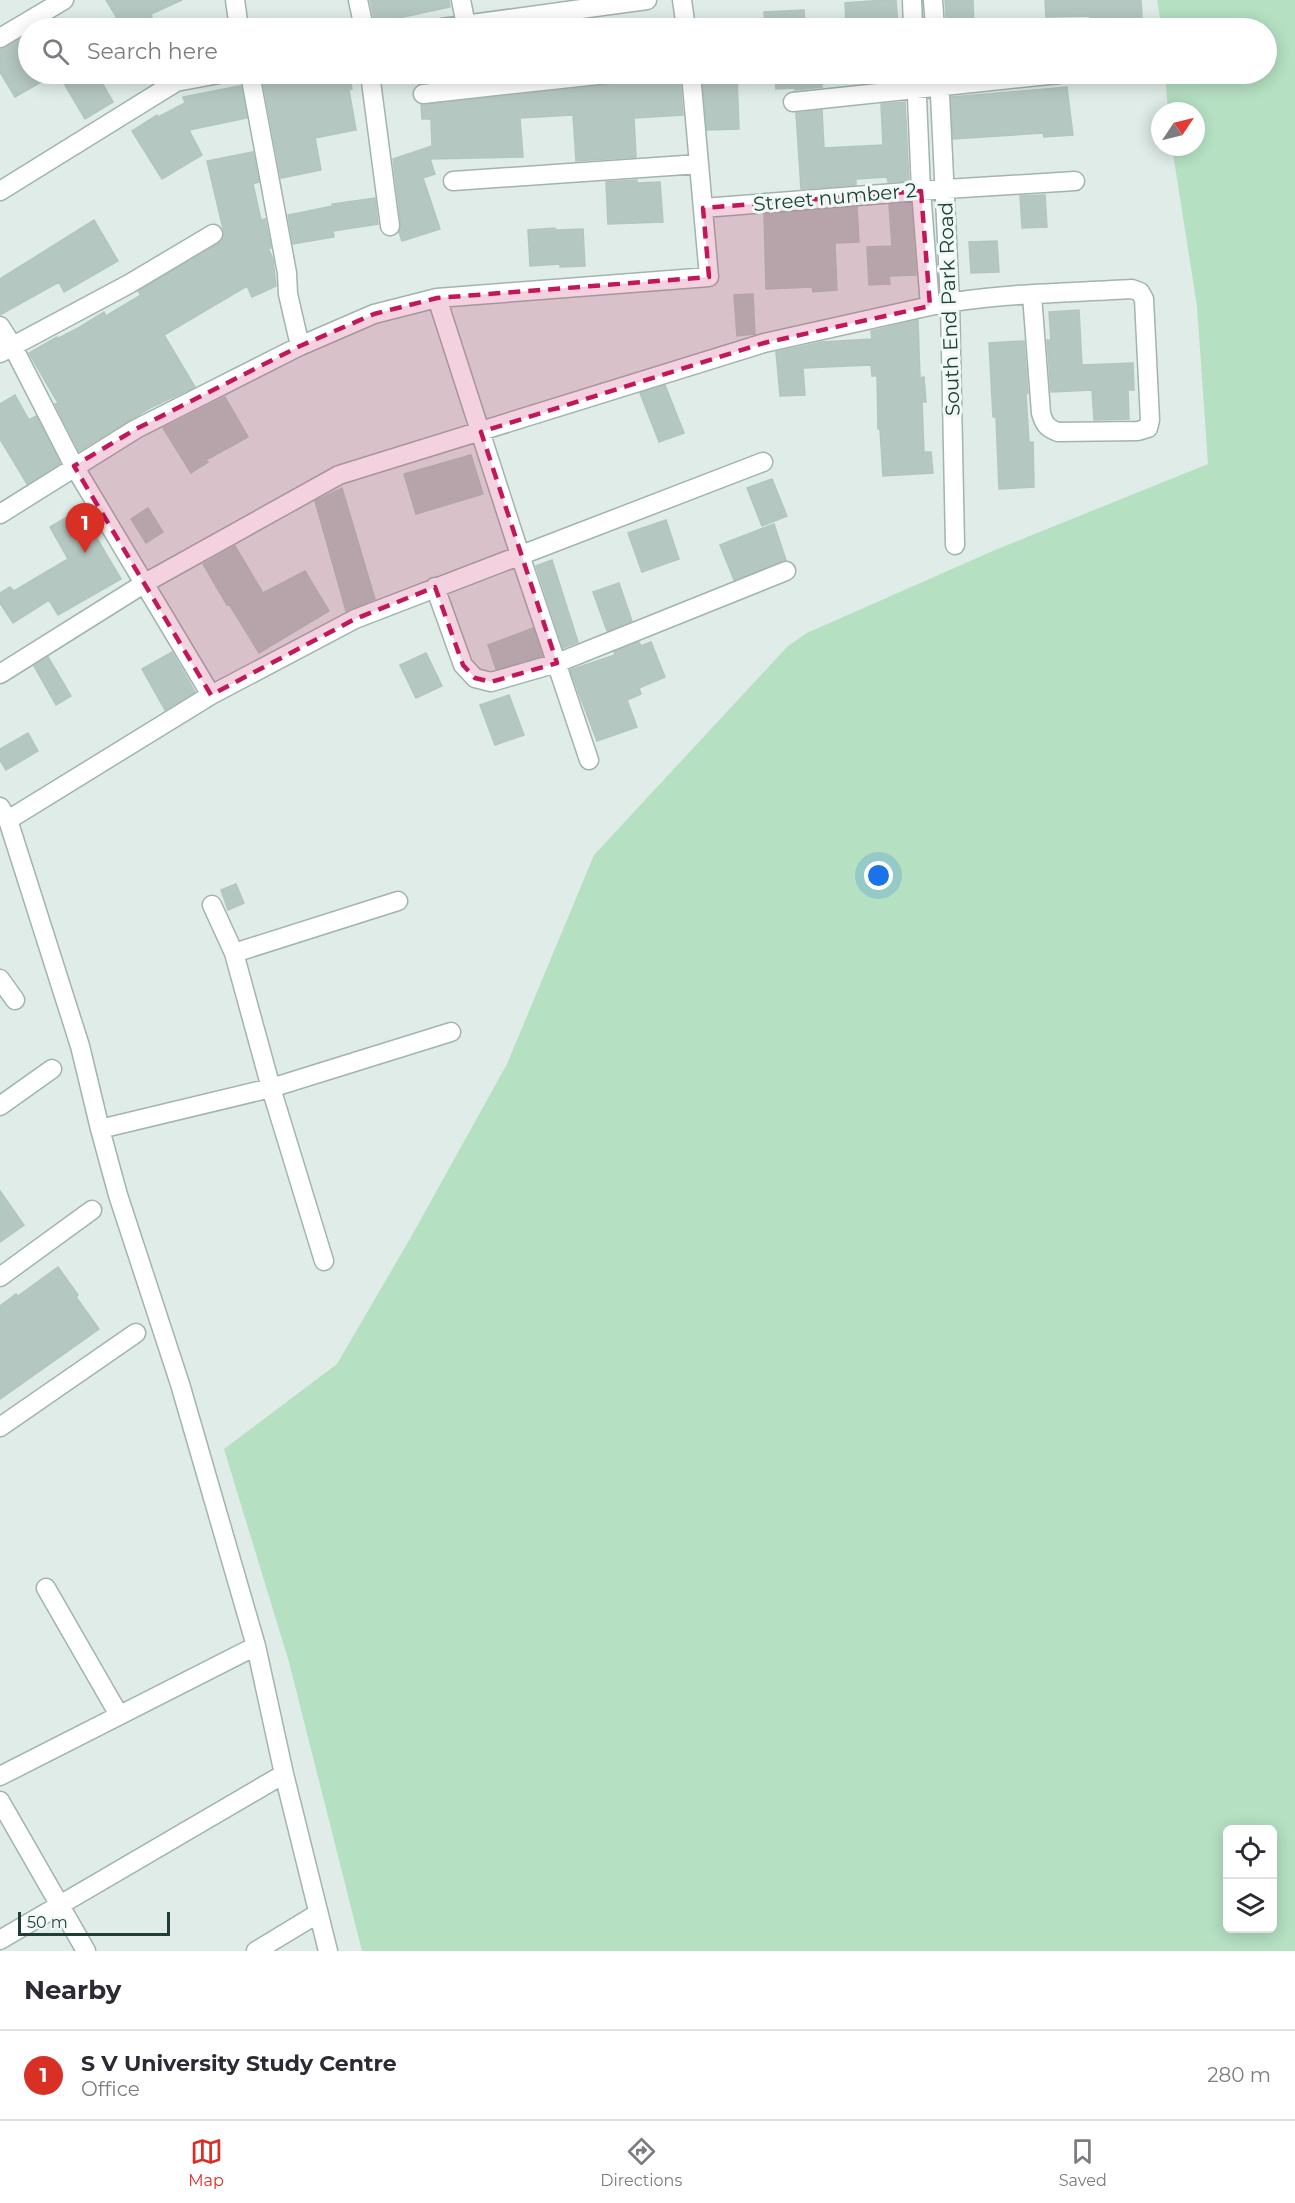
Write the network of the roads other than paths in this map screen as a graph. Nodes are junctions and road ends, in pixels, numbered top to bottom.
1 (64, 0) edge
2 (235, 0) edge
3 (358, 0) edge
4 (461, 0) edge
5 (647, 0) edge
6 (682, 0) edge
7 (912, 0) edge
8 (933, 0) edge
9 (34, 18) edge
10 (238, 18) edge
11 (362, 18) edge
12 (465, 18) edge
13 (517, 18) edge
14 (685, 18) edge
15 (913, 18) edge
16 (934, 18) edge
17 (18, 27) edge
18 (0, 38) edge
19 (173, 84) edge
20 (252, 84) edge
21 (371, 84) edge
22 (515, 84) edge
23 (692, 84) edge
24 (898, 84) edge
25 (916, 84) edge
26 (939, 84) edge
27 (423, 94) dead end
28 (793, 102) dead end
29 (699, 165) junction
30 (453, 181) dead end
31 (1075, 181) dead end
32 (946, 189) junction
33 (0, 191) edge
34 (921, 191) junction
35 (703, 208) junction
36 (390, 226) dead end
37 (213, 234) dead end
38 (1032, 295) junction
39 (437, 298) junction
40 (950, 302) junction
41 (930, 306) junction
42 (0, 326) edge
43 (300, 346) junction
44 (6, 349) edge
45 (481, 432) junction
46 (763, 462) dead end
47 (74, 466) junction
48 (0, 514) edge
49 (955, 545) dead end
50 (520, 555) junction
51 (786, 571) dead end
52 (145, 583) junction
53 (435, 587) junction
54 (557, 663) junction
55 (0, 674) edge
56 (211, 695) junction
57 (589, 760) dead end
58 (4, 813) edge
59 (398, 901) dead end
60 (212, 904) dead end
61 (234, 953) junction
62 (0, 979) edge
63 (15, 1000) dead end
64 (451, 1032) dead end
65 (52, 1069) dead end
66 (271, 1088) junction
67 (0, 1106) edge
68 (100, 1130) junction
69 (92, 1210) dead end
70 (324, 1261) dead end
71 (0, 1277) edge
72 (135, 1333) dead end
73 (0, 1427) edge
74 (46, 1588) dead end
75 (256, 1646) junction
76 (119, 1716) junction
77 (284, 1774) junction
78 (0, 1776) edge
79 (0, 1801) edge
80 (60, 1906) junction
81 (317, 1914) junction
82 (0, 1940) edge
83 (86, 1951) edge
84 (256, 1951) edge
85 (328, 1951) edge

1 - 9 street
2 - 10 street
3 - 11 street
4 - 12 street
5 - 13 street
6 - 14 street
7 - 15 street
8 - 16 street
17 - 18 street
19 - 33 street
20 - 43 street
21 - 36 street
22 - 27 street
23 - 29 street
24 - 28 street
25 - 34 street, South End Park Road
26 - 32 street, South End Park Road
29 - 30 street
29 - 35 street
31 - 32 street, Street number 2
32 - 34 street, Street number 2
32 - 40 street, South End Park Road
34 - 35 street, Street number 2
34 - 41 street, South End Park Road
35 - 39 street
37 - 44 street
38 - 38 street
38 - 40 street
39 - 43 street
39 - 45 street
40 - 41 street
40 - 49 street, South End Park Road
41 - 45 street
42 - 44 street
43 - 47 street
44 - 47 street
45 - 50 street
45 - 52 street
46 - 50 street
47 - 48 street
47 - 52 street
50 - 53 street
50 - 54 street
51 - 54 street
52 - 55 street
52 - 56 street
53 - 54 street
53 - 56 street
54 - 57 street
56 - 58 street
58 - 68 street
59 - 61 street
60 - 61 street
61 - 66 street
62 - 63 street
64 - 66 street
65 - 67 street
66 - 68 street
66 - 70 street
68 - 75 street
69 - 71 street
72 - 73 street
74 - 76 street
75 - 76 street
75 - 77 street
76 - 78 street
77 - 80 street
77 - 81 street
79 - 80 street
80 - 82 street
80 - 83 street
81 - 84 street
81 - 85 street

